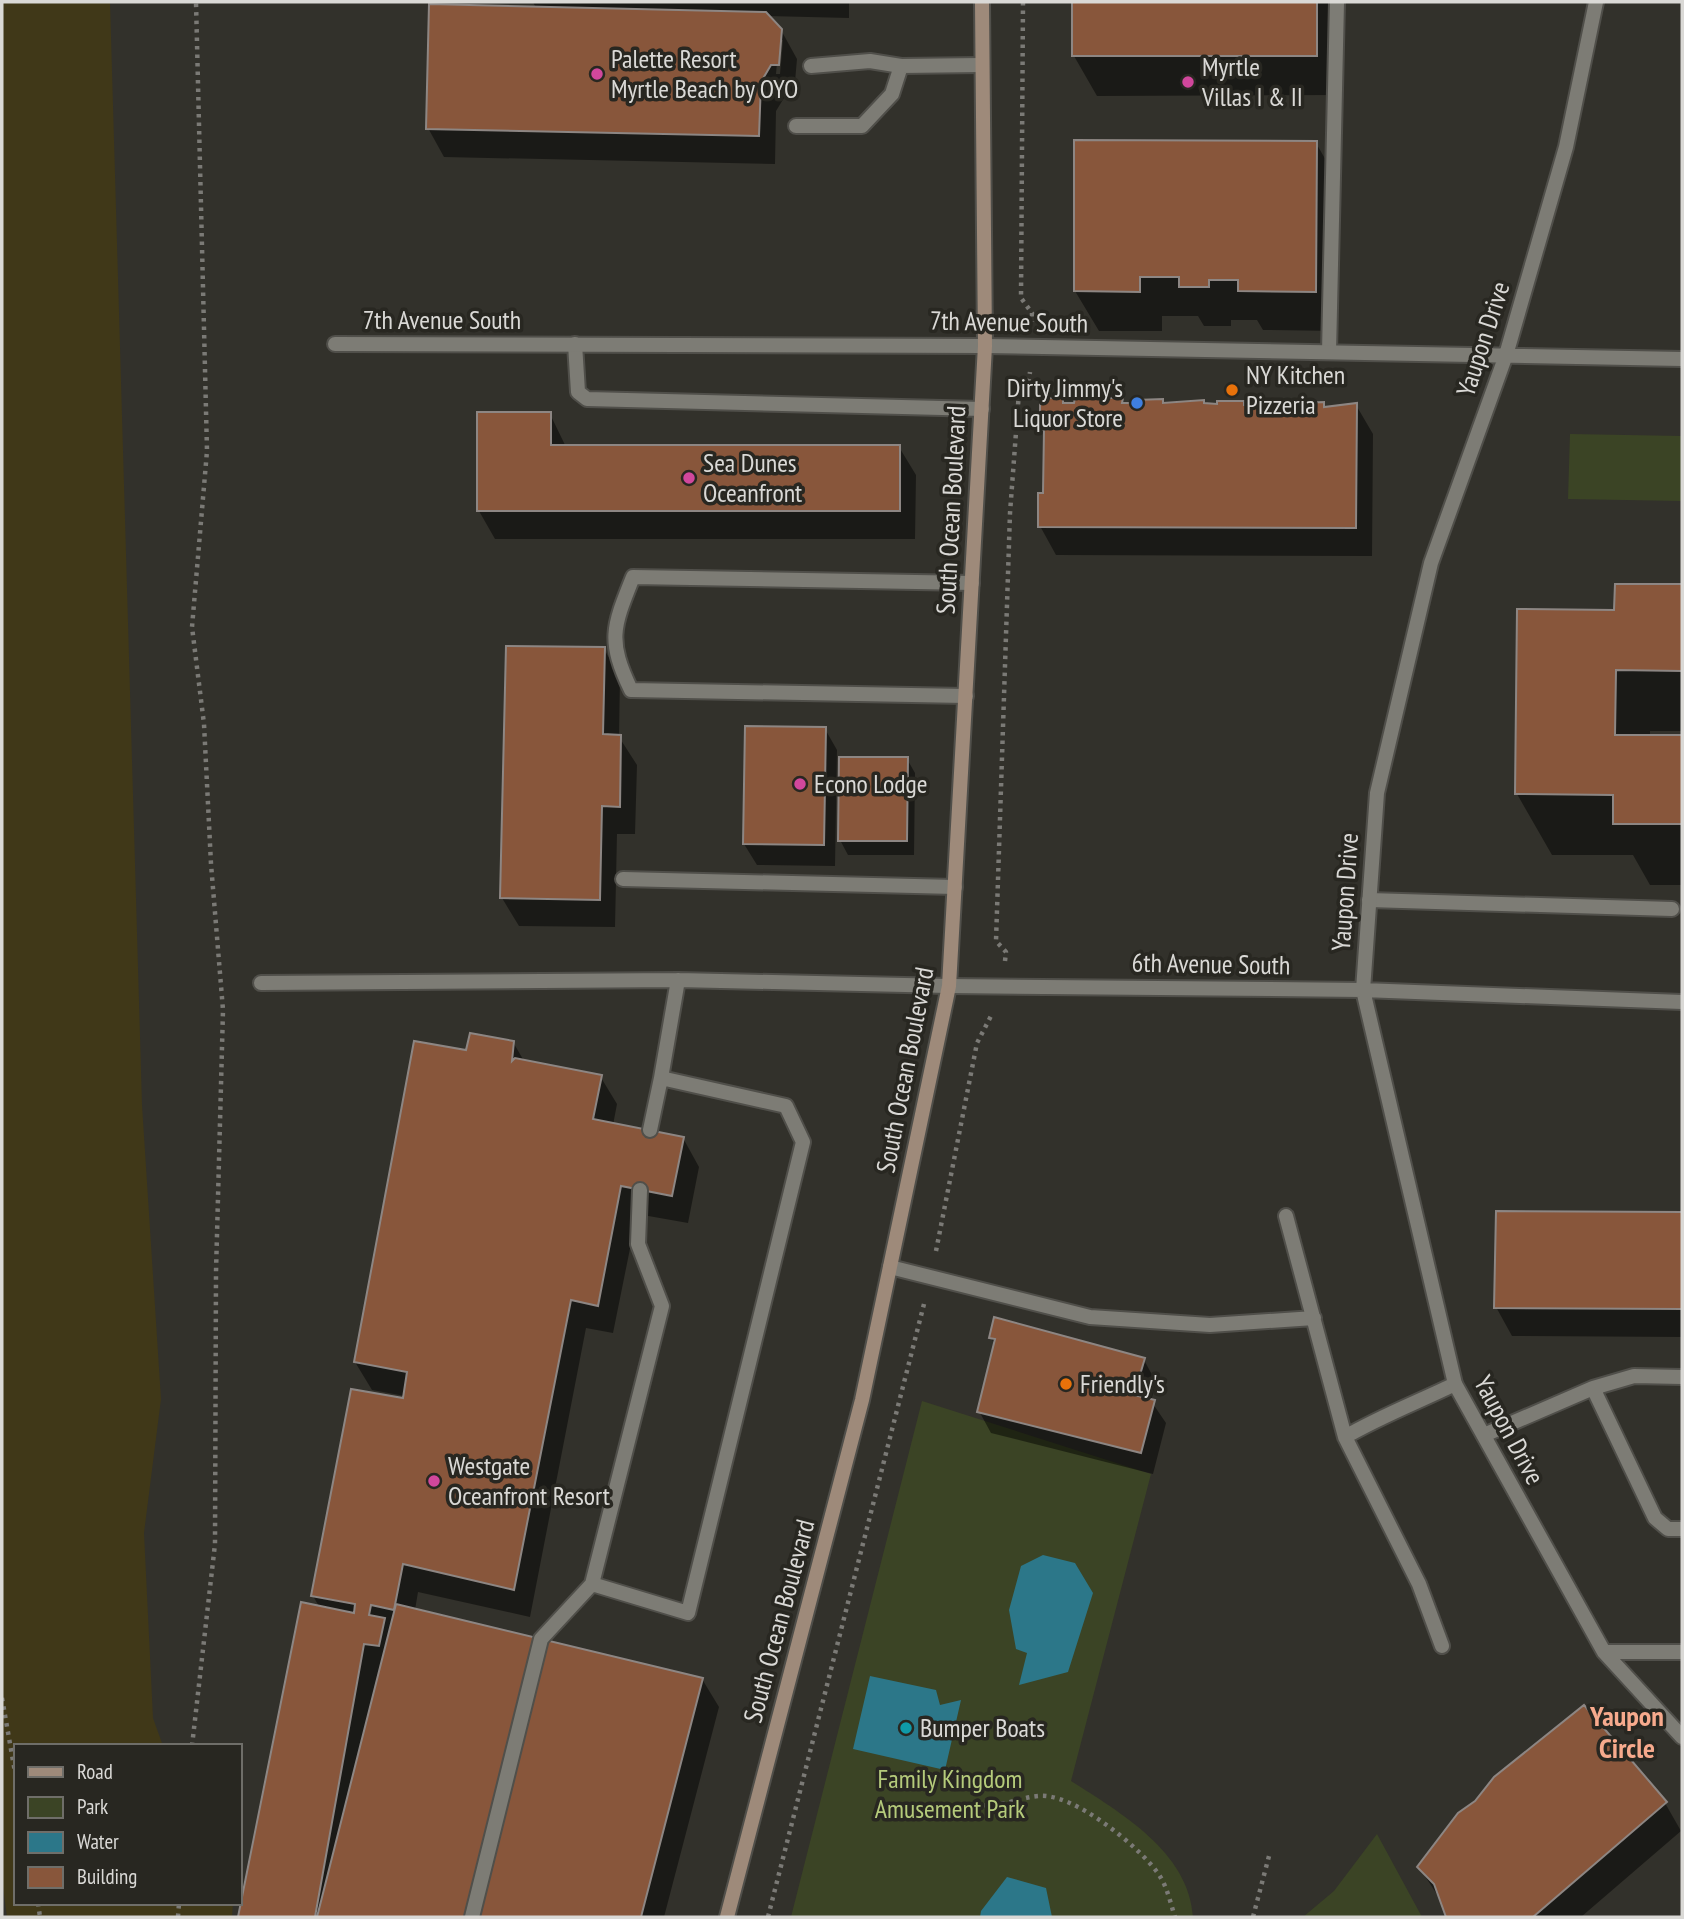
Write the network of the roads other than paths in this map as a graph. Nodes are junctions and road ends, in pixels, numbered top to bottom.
1 (982, 2) edge
2 (1337, 2) edge
3 (1596, 2) edge
4 (981, 65) junction
5 (811, 66) dead end
6 (901, 66) junction
7 (796, 126) dead end
8 (335, 344) dead end
9 (575, 344) junction
10 (985, 346) junction
11 (1329, 352) junction
12 (1506, 355) junction
13 (1682, 359) edge
14 (982, 409) junction
15 (972, 583) junction
16 (966, 696) junction
17 (623, 879) dead end
18 (955, 887) junction
19 (1369, 900) junction
20 (1672, 909) dead end
21 (678, 980) junction
22 (261, 983) dead end
23 (949, 986) junction
24 (1363, 990) junction
25 (1682, 1002) edge
26 (661, 1079) junction
27 (650, 1130) dead end
28 (639, 1190) dead end
29 (1286, 1216) dead end
30 (891, 1266) junction
31 (1314, 1318) junction
32 (1682, 1377) edge
33 (1455, 1384) junction
34 (1593, 1388) junction
35 (1483, 1435) junction
36 (1345, 1437) junction
37 (1682, 1530) edge
38 (592, 1584) junction
39 (1441, 1646) dead end
40 (1604, 1651) junction
41 (1682, 1652) edge
42 (1682, 1737) edge
43 (472, 1917) edge
44 (727, 1917) edge

1 - 4 main road, South Ocean Boulevard
2 - 11 street
3 - 12 street, Yaupon Drive
4 - 6 street
4 - 10 main road, South Ocean Boulevard
5 - 6 street
6 - 7 street
8 - 9 street, 7th Avenue South
9 - 10 street, 7th Avenue South
9 - 14 street
10 - 11 street, 7th Avenue South
10 - 14 main road, South Ocean Boulevard
11 - 12 street, 7th Avenue South
12 - 13 street, 7th Avenue South
12 - 19 street, Yaupon Drive
14 - 15 main road, South Ocean Boulevard
15 - 16 main road, South Ocean Boulevard
15 - 16 street
16 - 18 main road, South Ocean Boulevard
17 - 18 street
18 - 23 main road, South Ocean Boulevard
19 - 20 street
19 - 24 street, Yaupon Drive
21 - 22 street, 6th Avenue South
21 - 23 street, 6th Avenue South
21 - 26 street
23 - 24 street, 6th Avenue South
23 - 30 main road, South Ocean Boulevard
24 - 25 street, 6th Avenue South
24 - 33 street, Yaupon Drive
26 - 27 street
26 - 38 street
28 - 38 street
29 - 31 street
30 - 31 street
30 - 44 main road, South Ocean Boulevard
31 - 36 street
32 - 34 street
33 - 35 street, Yaupon Drive
33 - 36 street
34 - 35 street
34 - 37 street
35 - 40 street, Yaupon Drive
36 - 39 street
38 - 43 street
40 - 41 street
40 - 42 street, Yaupon Drive

